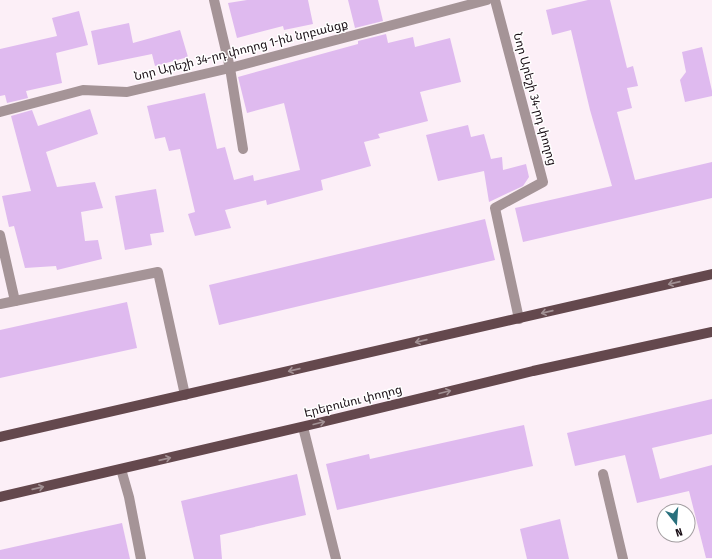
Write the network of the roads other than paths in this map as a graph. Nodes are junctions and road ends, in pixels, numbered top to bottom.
1 (214, 0) edge
2 (487, 0) edge
3 (495, 0) edge
4 (230, 68) junction
5 (0, 112) edge
6 (242, 149) dead end
7 (0, 235) edge
8 (712, 274) edge
9 (15, 301) junction
10 (0, 304) edge
11 (519, 318) junction
12 (712, 332) edge
13 (185, 395) junction
14 (303, 427) junction
15 (0, 437) edge
16 (121, 469) junction
17 (603, 474) dead end
18 (0, 497) edge
19 (141, 559) edge
20 (336, 559) edge
21 (623, 559) edge

1 - 4 street
2 - 4 street, Նոր Արեշի 34-րդ փողոց 1-ին նրբանցք
3 - 11 street, Նոր Արեշի 34-րդ փողոց
4 - 5 street, Նոր Արեշի 34-րդ փողոց 1-ին նրբանցք
4 - 6 street
7 - 9 street
8 -> 11 main road
9 - 10 street
9 - 13 street
11 -> 13 main road
14 -> 12 main road, Էրեբունու փողոց
13 - 15 main road
16 -> 14 main road, Էրեբունու փողոց
14 - 20 street
18 -> 16 main road, Էրեբունու փողոց
16 - 19 street
17 - 21 street

